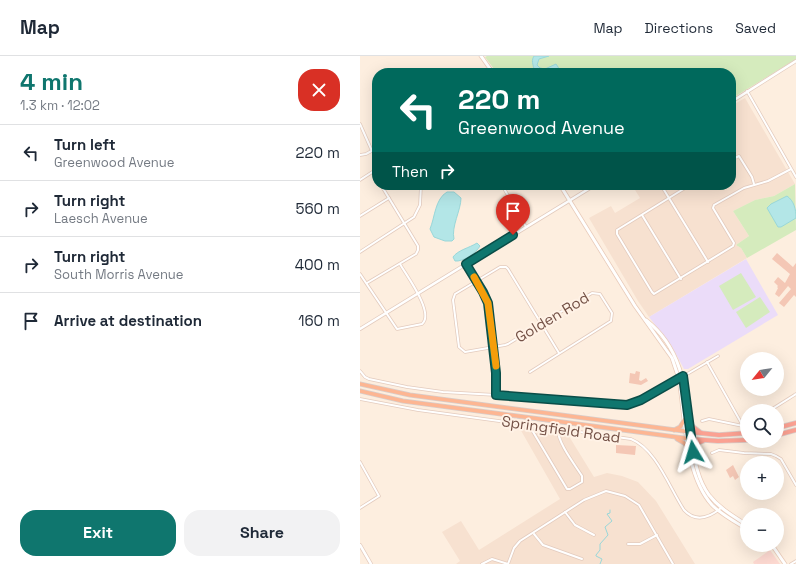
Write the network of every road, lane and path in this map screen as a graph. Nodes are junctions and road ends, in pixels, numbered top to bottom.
1 (481, 56) edge
2 (796, 61) edge
3 (489, 68) edge
4 (747, 91) junction
5 (736, 99) edge
6 (360, 124) edge
7 (372, 151) joint
8 (360, 155) edge
9 (736, 158) edge
10 (791, 169) junction
11 (372, 173) edge
12 (796, 177) edge
13 (360, 180) edge
14 (754, 184) junction
15 (384, 190) edge
16 (421, 190) edge
17 (505, 190) edge
18 (563, 190) edge
19 (586, 190) edge
20 (663, 190) edge
21 (682, 190) edge
22 (389, 198) junction
23 (669, 198) junction
24 (569, 200) junction
25 (642, 214) junction
26 (360, 216) edge
27 (405, 224) junction
28 (526, 226) junction
29 (360, 252) edge
30 (708, 262) junction
31 (400, 264) junction
32 (466, 264) junction
33 (360, 274) edge
34 (681, 278) junction
35 (476, 281) junction
36 (367, 283) junction
37 (418, 293) junction
38 (385, 313) junction
39 (644, 319) junction
40 (541, 324) junction
41 (360, 329) edge
42 (493, 348) junction
43 (559, 353) junction
44 (718, 356) dead end
45 (707, 362) junction
46 (360, 371) edge
47 (530, 372) dead end
48 (683, 376) junction
49 (679, 379) junction
50 (360, 384) edge
51 (360, 391) edge
52 (796, 394) edge
53 (496, 395) junction
54 (360, 399) edge
55 (780, 404) edge
56 (687, 419) junction
57 (702, 421) dead end
58 (740, 421) edge
59 (796, 423) edge
60 (529, 425) junction
61 (740, 425) edge
62 (784, 426) edge
63 (558, 429) junction
64 (673, 430) junction
65 (796, 430) edge
66 (689, 432) junction
67 (784, 433) edge
68 (701, 434) junction
69 (740, 434) edge
70 (672, 437) junction
71 (689, 439) junction
72 (740, 440) edge
73 (704, 441) junction
74 (691, 451) junction
75 (712, 453) dead end
76 (360, 462) edge
77 (796, 485) edge
78 (360, 508) edge
79 (719, 509) junction
80 (565, 512) junction
81 (740, 521) edge
82 (740, 524) edge
83 (534, 534) junction
84 (594, 535) dead end
85 (657, 535) junction
86 (628, 544) dead end
87 (360, 545) edge
88 (777, 552) edge
89 (582, 559) dead end
90 (796, 561) edge
91 (371, 564) edge
92 (482, 564) edge
93 (508, 564) edge
94 (673, 564) edge
95 (785, 564) edge
96 (791, 564) edge

1 - 3 main road
2 - 4 street
4 - 5 street
4 - 10 street
6 - 7 street
7 - 8 street
9 - 14 street
10 - 12 street
10 - 14 street
11 - 13 street
14 - 30 street
15 - 22 street
16 - 27 street
17 - 28 street
18 - 24 main road
19 - 24 street
20 - 23 street
21 - 23 street
22 - 26 street
22 - 27 street
23 - 25 street
23 - 30 street
24 - 28 street
24 - 39 main road
25 - 34 street
25 - 34 street
27 - 29 street
27 - 31 street
28 - 32 street
30 - 34 street
31 - 36 street
31 - 37 street
32 - 35 street
32 - 37 street
33 - 36 street
35 - 40 street
35 - 42 street
35 - 42 street, Golden Rod
36 - 38 street
37 - 38 street
37 - 38 street
38 - 41 street
39 - 48 main road
39 - 49 main road
40 - 42 street, Golden Rod
40 - 43 street
40 - 43 street, Golden Rod
42 - 53 street
43 - 47 street
44 - 45 street
45 - 48 street
45 - 58 street
46 - 53 street
48 - 49 street
48 - 56 main road
49 - 53 street
49 - 56 main road
50 - 64 highway
51 - 70 highway
52 - 55 street
54 - 60 street, Springfield Road
56 - 64 highway
56 - 66 main road
56 - 68 highway
57 - 61 street
59 - 62 highway
60 - 63 street, Springfield Road
60 - 63 street
63 - 79 street, Springfield Road
64 - 66 highway
65 - 67 highway
66 - 68 highway
66 - 71 main road
68 - 69 highway
70 - 71 highway
70 - 74 highway
71 - 73 highway
71 - 74 main road
72 - 73 highway
73 - 74 highway
74 - 79 main road
75 - 77 street
76 - 78 street
79 - 81 main road
79 - 82 main road
80 - 83 street
80 - 84 street
80 - 85 street
83 - 89 street
83 - 93 street
85 - 86 street
85 - 94 street
87 - 91 street
88 - 95 main road
90 - 96 street
92 - 93 street

